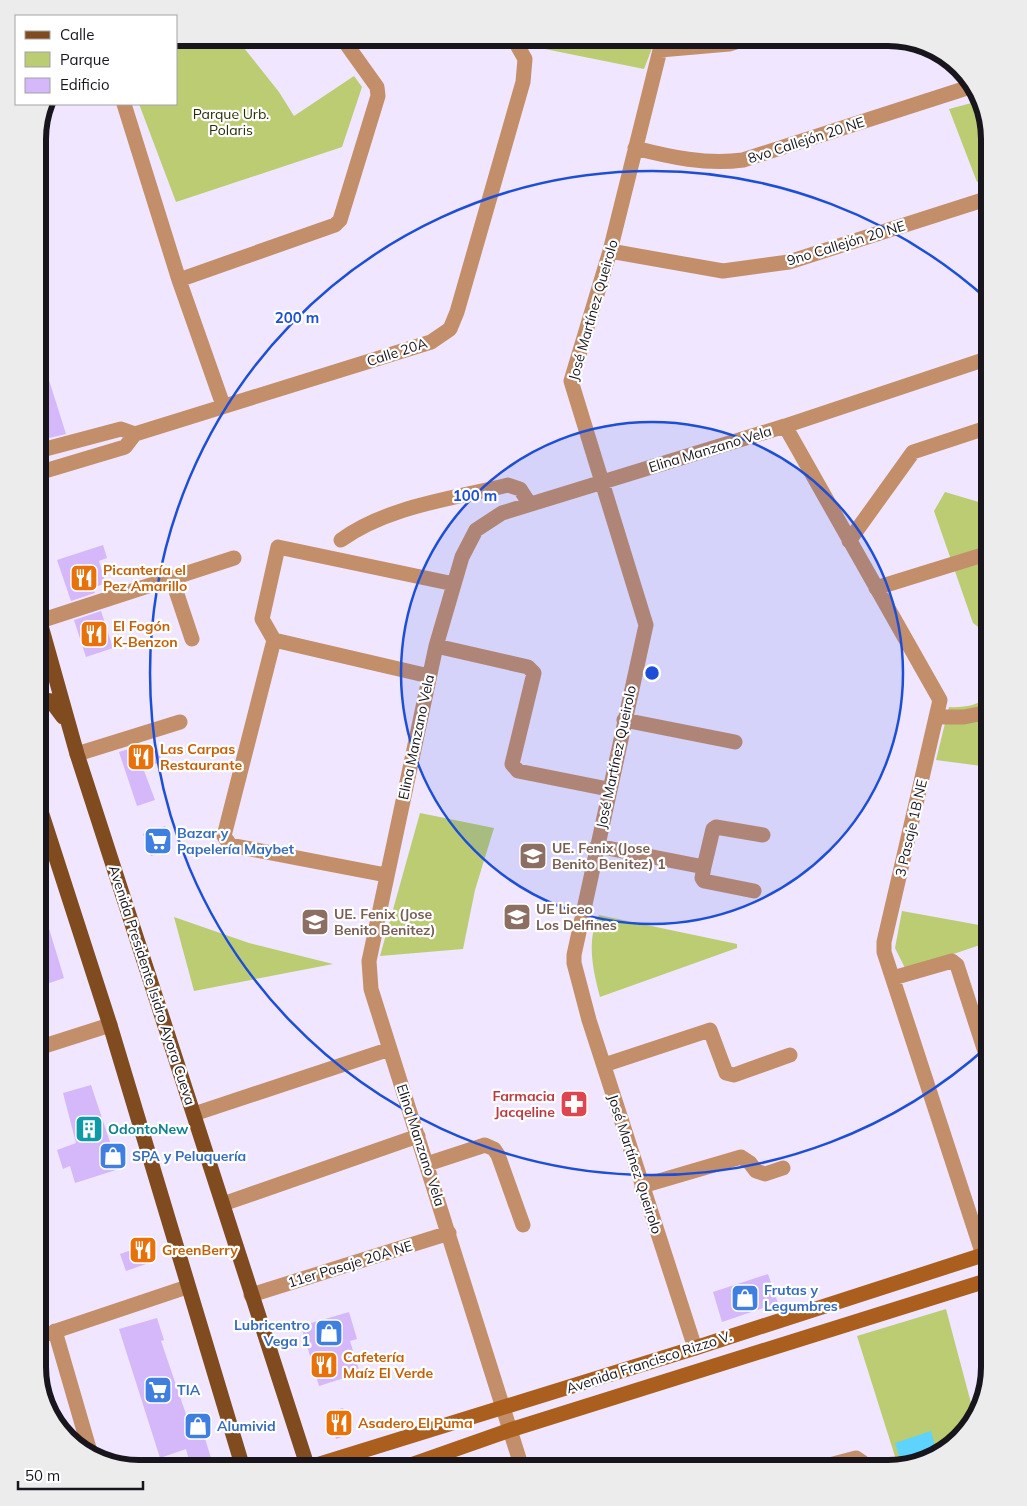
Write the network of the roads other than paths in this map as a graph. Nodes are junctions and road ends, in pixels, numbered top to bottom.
1 (348, 46) edge
2 (518, 46) edge
3 (660, 46) edge
4 (965, 89) edge
5 (124, 105) edge
6 (635, 148) junction
7 (981, 201) edge
8 (610, 251) junction
9 (179, 280) junction
10 (981, 361) edge
11 (223, 405) junction
12 (785, 426) junction
13 (981, 430) edge
14 (135, 434) junction
15 (46, 449) edge
16 (46, 471) edge
17 (602, 482) junction
18 (529, 503) junction
19 (341, 540) dead end
20 (849, 542) junction
21 (981, 556) edge
22 (234, 558) dead end
23 (172, 579) junction
24 (454, 584) junction
25 (876, 588) junction
26 (46, 616) edge
27 (192, 639) dead end
28 (274, 640) junction
29 (46, 642) edge
30 (47, 646) junction
31 (436, 646) junction
32 (46, 652) edge
33 (430, 676) junction
34 (46, 700) edge
35 (981, 713) edge
36 (937, 717) junction
37 (624, 720) junction
38 (180, 722) dead end
39 (68, 724) junction
40 (735, 742) dead end
41 (77, 754) junction
42 (608, 789) junction
43 (46, 827) edge
44 (763, 835) dead end
45 (597, 846) junction
46 (704, 867) junction
47 (386, 875) junction
48 (754, 891) dead end
49 (893, 978) junction
50 (110, 1025) junction
51 (981, 1038) edge
52 (46, 1045) edge
53 (390, 1049) junction
54 (790, 1055) dead end
55 (604, 1066) junction
56 (194, 1114) junction
57 (418, 1136) junction
58 (427, 1164) junction
59 (783, 1168) dead end
60 (642, 1186) junction
61 (223, 1204) junction
62 (523, 1225) dead end
63 (449, 1233) junction
64 (981, 1239) edge
65 (981, 1256) edge
66 (981, 1283) edge
67 (187, 1287) junction
68 (251, 1295) junction
69 (55, 1331) junction
70 (46, 1334) edge
71 (695, 1348) junction
72 (504, 1408) junction
73 (510, 1430) junction
74 (88, 1443) edge
75 (241, 1460) edge
76 (305, 1460) edge
77 (334, 1460) edge
78 (425, 1460) edge
79 (519, 1460) edge
80 (844, 1460) edge
81 (860, 1460) edge

1 - 9 street
2 - 11 street, Calle 20A
3 - 6 street, José Martínez Queirolo
4 - 6 street, 8vo Callejón 20 NE
5 - 9 street
6 - 8 street, José Martínez Queirolo
7 - 8 street, 9no Callejón 20 NE
8 - 17 street, José Martínez Queirolo
9 - 11 street
10 - 12 street, Elina Manzano Vela
11 - 14 street, Calle 20A
12 - 17 street, Elina Manzano Vela
12 - 20 street, 3 Pasaje 1B NE
13 - 20 street
14 - 15 street, Calle 20A
14 - 16 street, Calle 20A
17 - 18 street, Elina Manzano Vela
17 - 37 street, José Martínez Queirolo
18 - 19 street
18 - 24 street, Elina Manzano Vela
20 - 25 street, 3 Pasaje 1B NE
21 - 25 street
22 - 23 street
23 - 26 street
23 - 27 street
24 - 28 street
24 - 31 street, Elina Manzano Vela
25 - 36 street, 3 Pasaje 1B NE
28 - 33 street
28 - 47 street
29 - 30 main road, Avenida Presidente Isidro Ayora Cueva
30 - 32 main road
30 - 39 main road, Avenida Presidente Isidro Ayora Cueva
31 - 33 street, Elina Manzano Vela
31 - 42 street
33 - 47 street, Elina Manzano Vela
34 - 39 main road
35 - 36 street
36 - 49 street, 3 Pasaje 1B NE
37 - 40 street
37 - 42 street, José Martínez Queirolo
38 - 41 street
39 - 41 main road, Avenida Presidente Isidro Ayora Cueva
41 - 56 main road, Avenida Presidente Isidro Ayora Cueva
42 - 45 street, José Martínez Queirolo
43 - 50 main road
44 - 46 street
45 - 46 street
45 - 55 street, José Martínez Queirolo
46 - 48 street
47 - 53 street, Elina Manzano Vela
49 - 51 street
49 - 64 street, 3 Pasaje 1B NE
50 - 52 street
50 - 67 main road
53 - 56 street
53 - 57 street, Elina Manzano Vela
54 - 55 street
55 - 60 street, José Martínez Queirolo
56 - 61 main road, Avenida Presidente Isidro Ayora Cueva
57 - 58 street, Elina Manzano Vela
57 - 61 street
58 - 62 street
58 - 63 street, Elina Manzano Vela
59 - 60 street
60 - 71 street, José Martínez Queirolo
61 - 68 main road, Avenida Presidente Isidro Ayora Cueva
63 - 68 street, 11er Pasaje 20A NE
63 - 72 street, Elina Manzano Vela
65 - 71 main road, Avenida Francisco Rizzo V.
66 - 73 main road, Avenida Francisco Rizzo V.
67 - 69 street
67 - 75 main road
68 - 76 main road, Avenida Presidente Isidro Ayora Cueva
69 - 70 street
69 - 74 street
71 - 72 main road, Avenida Francisco Rizzo V.
72 - 73 street, Elina Manzano Vela
72 - 77 main road, Avenida Francisco Rizzo V.
73 - 78 main road, Avenida Francisco Rizzo V.
73 - 79 street, Elina Manzano Vela
80 - 81 street

